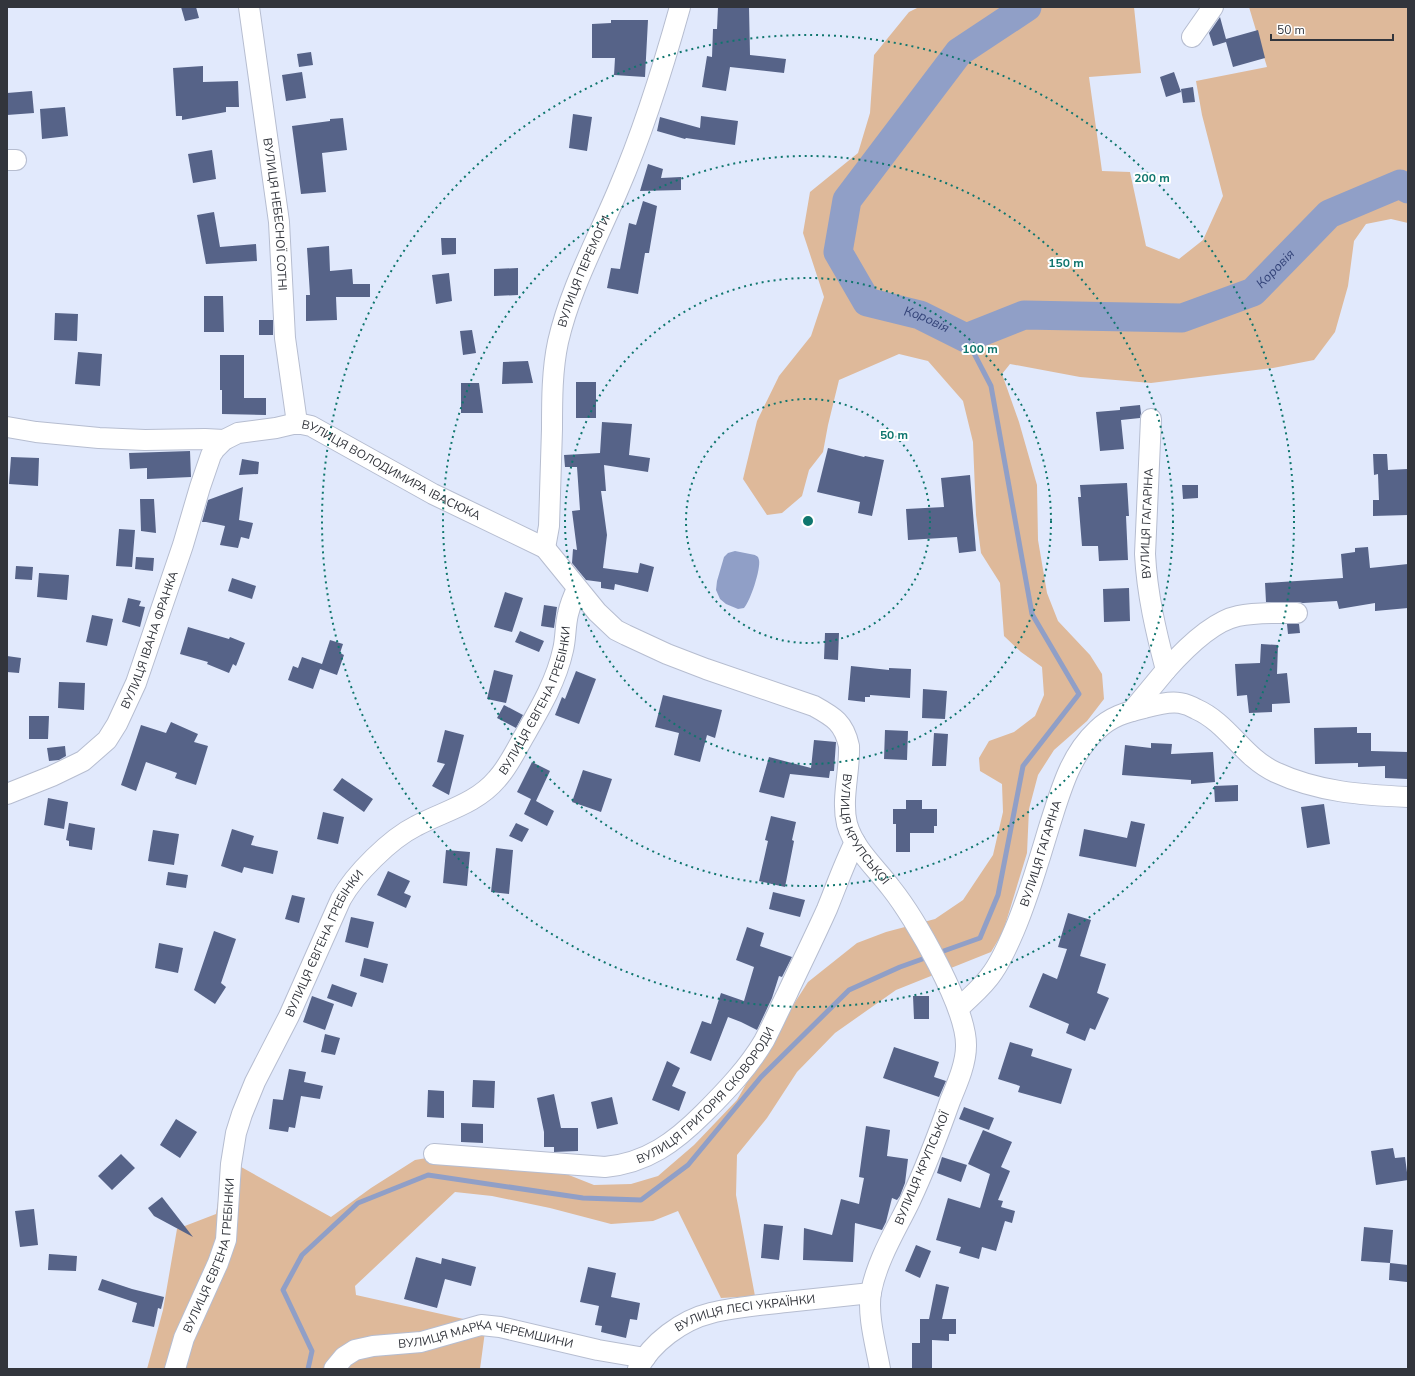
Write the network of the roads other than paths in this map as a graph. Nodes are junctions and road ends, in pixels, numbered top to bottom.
1 (249, 7) edge
2 (680, 7) edge
3 (1213, 7) edge
4 (1192, 37) dead end
5 (1150, 419) dead end
6 (297, 423) junction
7 (7, 427) edge
8 (227, 438) junction
9 (545, 548) junction
10 (577, 589) junction
11 (1297, 613) dead end
12 (1166, 670) junction
13 (1132, 711) junction
14 (7, 794) edge
15 (1408, 797) edge
16 (855, 842) junction
17 (958, 1008) junction
18 (434, 1154) dead end
19 (871, 1293) junction
20 (641, 1363) edge
21 (175, 1369) edge
22 (334, 1369) edge
23 (880, 1369) edge

1 - 6 street, ВУЛИЦЯ НЕБЕСНОЇ СОТНІ
2 - 9 street, ВУЛИЦЯ ПЕРЕМОГИ
3 - 4 street
5 - 12 street, ВУЛИЦЯ ГАГАРІНА
6 - 8 street, ВУЛИЦЯ ВОЛОДИМИРА ІВАСЮКА
6 - 9 street, ВУЛИЦЯ ВОЛОДИМИРА ІВАСЮКА
7 - 8 street, ВУЛИЦЯ ВОЛОДИМИРА ІВАСЮКА
8 - 14 street, ВУЛИЦЯ ІВАНА ФРАНКА
9 - 10 street
10 - 16 street, ВУЛИЦЯ КРУПСЬКОЇ
10 - 21 street, ВУЛИЦЯ ЄВГЕНА ГРЕБІНКИ
11 - 12 street
12 - 13 street
13 - 15 street, ВУЛИЦЯ ГАГАРІНА
13 - 17 street, ВУЛИЦЯ ГАГАРІНА
16 - 17 street, ВУЛИЦЯ КРУПСЬКОЇ
16 - 18 street, ВУЛИЦЯ ГРИГОРІЯ СКОВОРОДИ
17 - 19 street, ВУЛИЦЯ КРУПСЬКОЇ
19 - 20 street, ВУЛИЦЯ ЛЕСІ УКРАЇНКИ
19 - 23 street, ВУЛИЦЯ КРУПСЬКОЇ
20 - 22 street, ВУЛИЦЯ МАРКА ЧЕРЕМШИНИ

